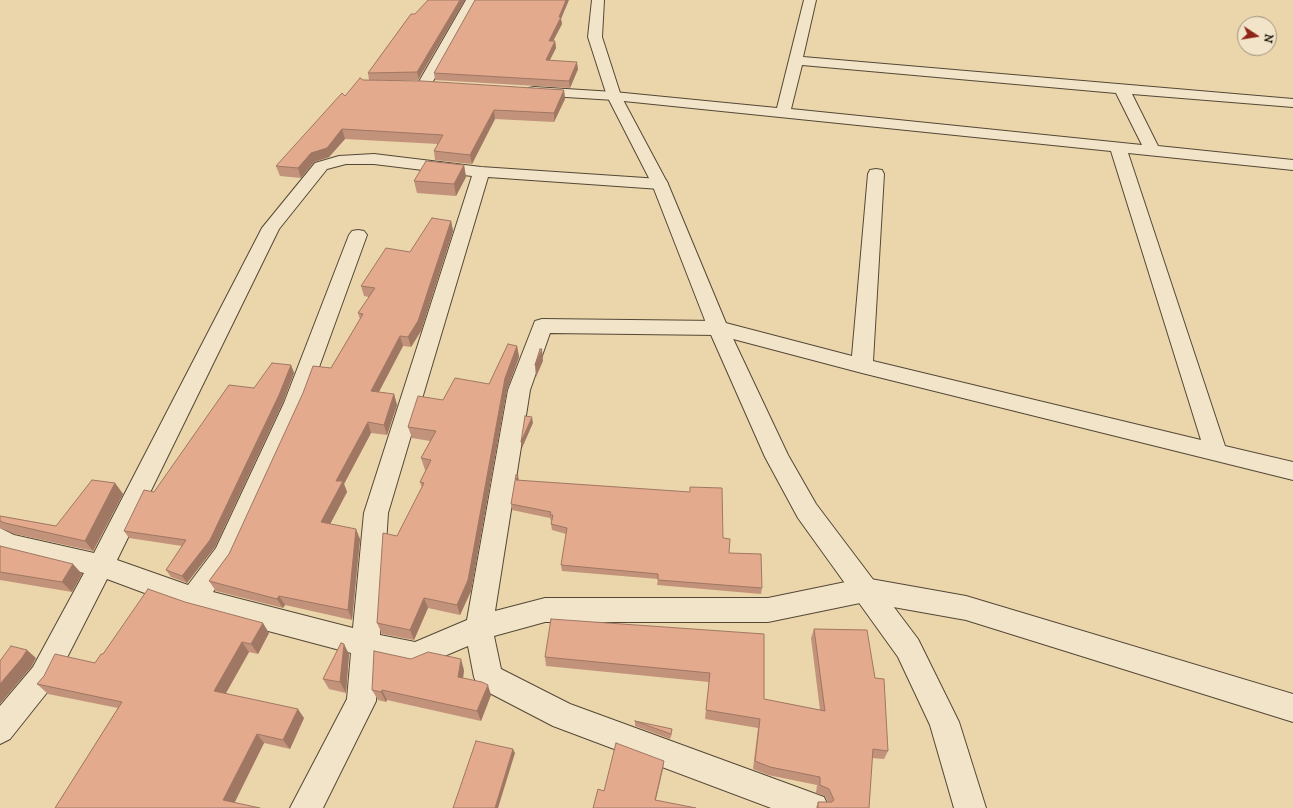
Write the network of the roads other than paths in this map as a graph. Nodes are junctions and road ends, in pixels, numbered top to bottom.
1 (472, 0) edge
2 (598, 0) edge
3 (810, 0) edge
4 (796, 60) junction
5 (409, 85) edge
6 (424, 85) junction
7 (440, 86) edge
8 (1122, 89) junction
9 (519, 90) edge
10 (614, 96) junction
11 (1293, 102) edge
12 (783, 113) junction
13 (1118, 147) junction
14 (1152, 150) junction
15 (1293, 165) edge
16 (481, 172) junction
17 (876, 174) dead end
18 (660, 184) junction
19 (358, 235) dead end
20 (718, 328) junction
21 (862, 366) junction
22 (1216, 452) junction
23 (1293, 471) edge
24 (0, 539) edge
25 (101, 566) junction
26 (865, 590) junction
27 (193, 598) junction
28 (479, 628) junction
29 (364, 644) junction
30 (1293, 708) edge
31 (0, 729) edge
32 (306, 808) edge
33 (813, 808) edge
34 (970, 808) edge

1 - 6 street
2 - 10 street
3 - 4 street
4 - 8 street
4 - 12 street
5 - 6 street
6 - 7 street
8 - 11 street
8 - 14 street
9 - 10 street
10 - 12 street
10 - 18 street
12 - 13 street
13 - 14 street
13 - 22 street
14 - 15 street
16 - 18 street
16 - 25 street
16 - 29 street
17 - 21 street
18 - 20 street
19 - 27 street
20 - 21 street
20 - 26 street
20 - 28 street
21 - 22 street
22 - 23 street
24 - 25 street
25 - 27 street
25 - 31 street
26 - 28 street
26 - 30 street
26 - 34 street
27 - 29 street
28 - 29 street
28 - 33 street
29 - 32 street

